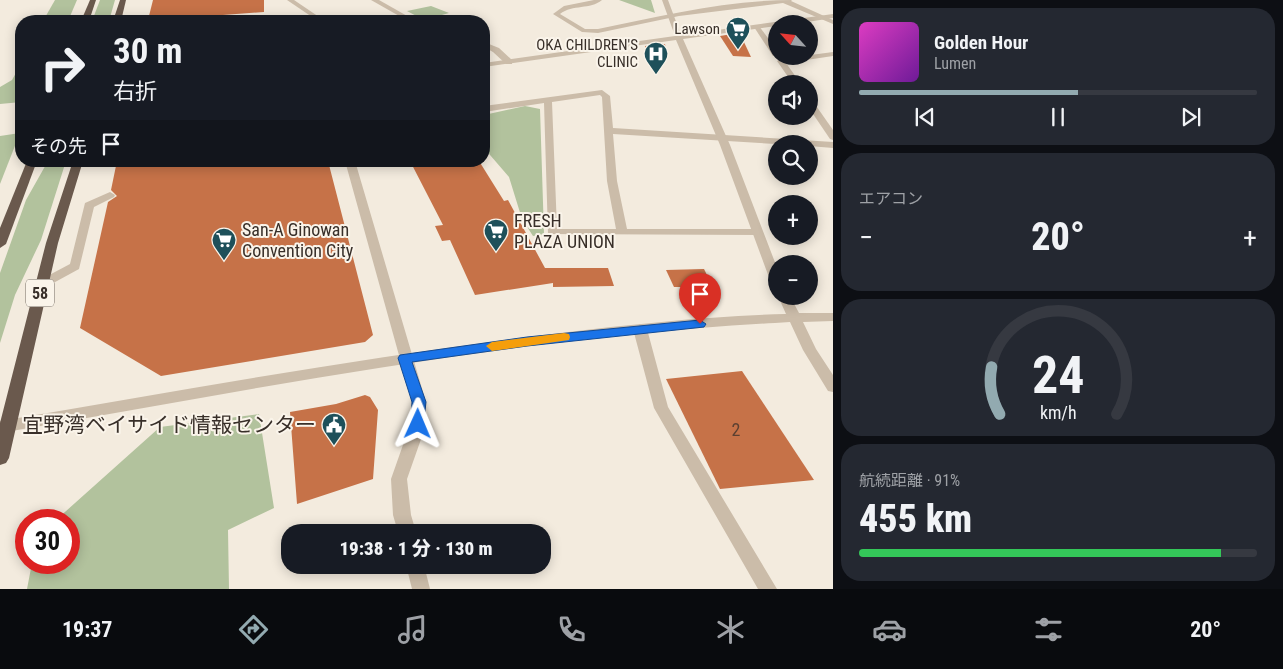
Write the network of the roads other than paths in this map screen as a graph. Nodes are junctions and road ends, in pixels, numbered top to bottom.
1 (93, 0) edge
2 (123, 0) edge
3 (290, 0) edge
4 (374, 0) edge
5 (599, 0) edge
6 (665, 0) edge
7 (785, 0) edge
8 (789, 0) edge
9 (762, 2) edge
10 (87, 15) edge
11 (119, 15) edge
12 (313, 15) edge
13 (402, 15) edge
14 (672, 15) junction
15 (833, 16) edge
16 (822, 17) junction
17 (818, 18) edge
18 (833, 22) edge
19 (768, 25) edge
20 (757, 27) junction
21 (679, 38) junction
22 (768, 43) edge
23 (490, 47) edge
24 (833, 54) edge
25 (818, 55) edge
26 (509, 62) junction
27 (490, 64) edge
28 (548, 99) junction
29 (490, 108) edge
30 (818, 115) edge
31 (610, 131) junction
32 (833, 137) edge
33 (722, 138) junction
34 (833, 145) edge
35 (30, 167) edge
36 (76, 167) edge
37 (352, 167) edge
38 (110, 195) dead end
39 (622, 232) junction
40 (757, 232) junction
41 (0, 244) edge
42 (768, 260) edge
43 (42, 284) junction
44 (788, 305) edge
45 (793, 317) junction
46 (833, 317) edge
47 (640, 329) junction
48 (404, 358) junction
49 (833, 387) edge
50 (4, 426) edge
51 (0, 458) edge
52 (405, 524) edge
53 (417, 574) edge
54 (421, 589) edge
55 (768, 589) edge

1 - 10 highway
2 - 11 highway
3 - 12 street
4 - 13 street
5 - 14 street
6 - 14 street
7 - 8 street
7 - 9 street
7 - 16 street
9 - 14 street
14 - 21 street
15 - 16 street
16 - 17 street
16 - 18 street
19 - 20 street
20 - 21 street
20 - 22 street
21 - 26 street
21 - 33 street
23 - 26 street
24 - 25 street
26 - 27 street
28 - 29 street
28 - 31 street
28 - 39 street
30 - 32 street
31 - 33 street
31 - 39 street
33 - 34 street
33 - 40 street
35 - 41 highway
36 - 43 highway, 58
37 - 48 street
38 - 43 street
39 - 40 street
40 - 42 street
43 - 50 highway, 58
44 - 45 street
45 - 46 street
45 - 47 street
45 - 49 street
47 - 48 street
47 - 55 street
48 - 50 street
48 - 52 street
50 - 51 highway, 58
53 - 54 street

